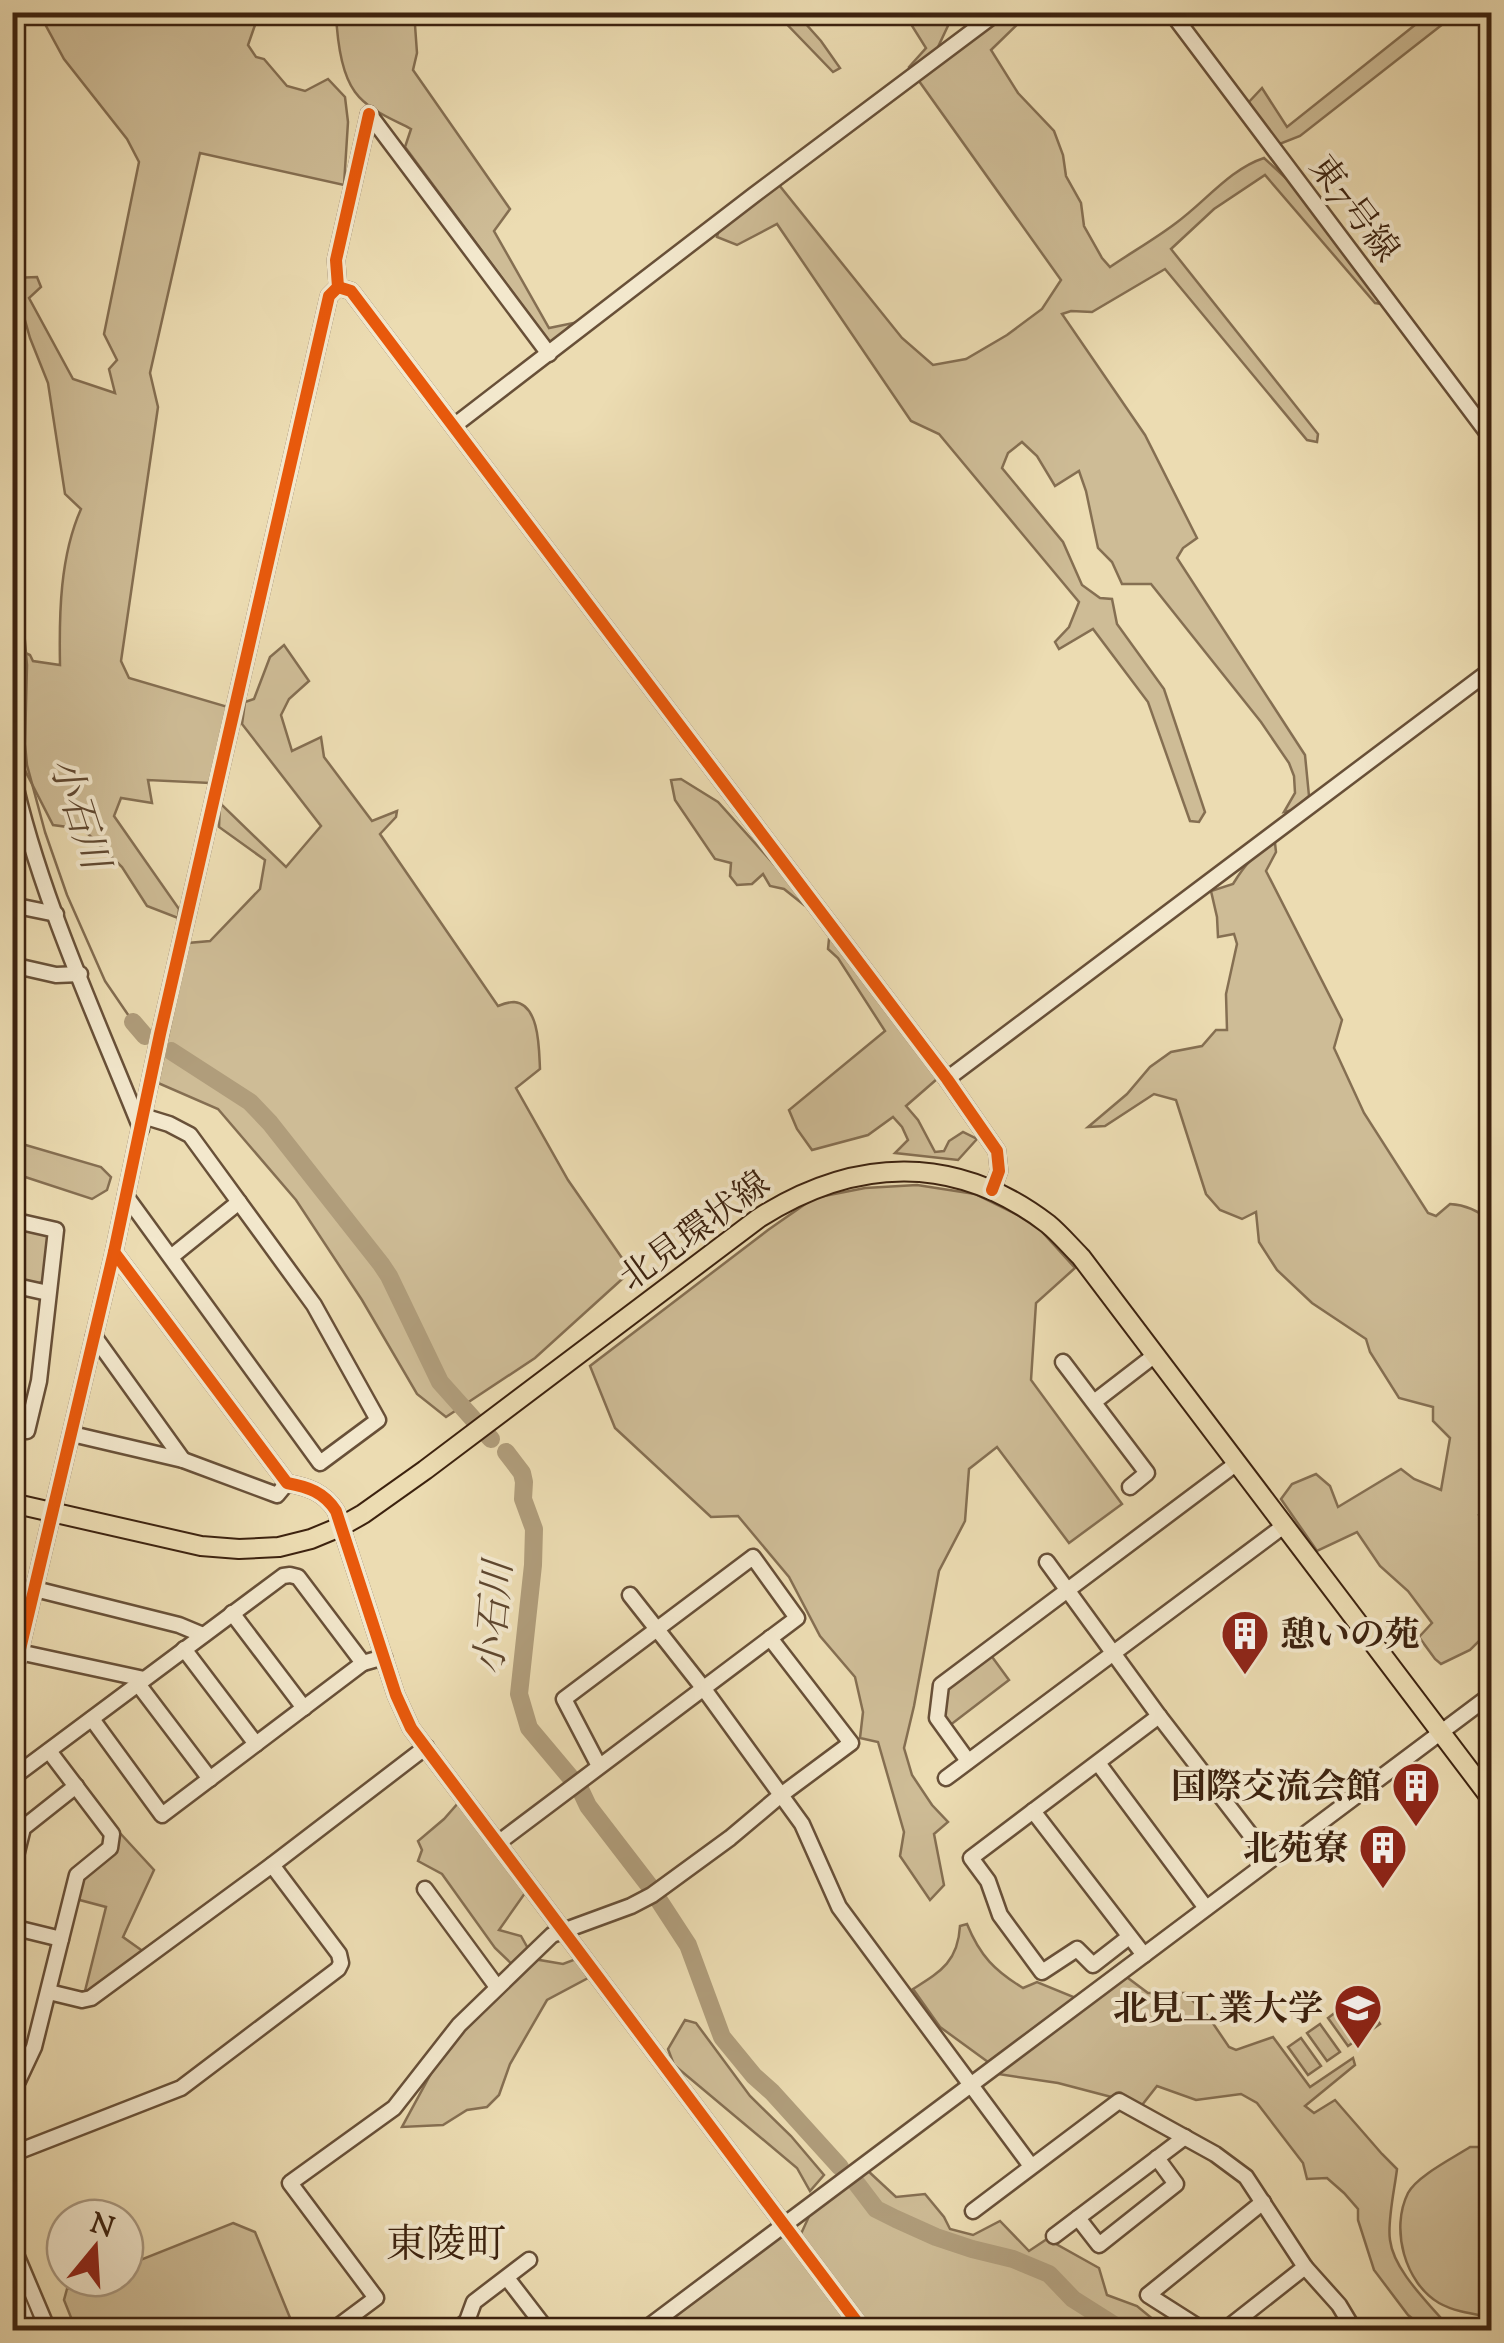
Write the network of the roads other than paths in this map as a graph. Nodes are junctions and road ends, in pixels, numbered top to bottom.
1 (998, 12) edge
2 (1171, 12) edge
3 (338, 287) junction
4 (549, 354) junction
5 (455, 425) junction
6 (1492, 439) edge
7 (1492, 668) edge
8 (12, 771) edge
9 (16, 808) edge
10 (12, 905) edge
11 (56, 914) junction
12 (12, 965) edge
13 (80, 974) junction
14 (947, 1079) junction
15 (142, 1123) junction
16 (992, 1190) junction
17 (126, 1196) junction
18 (239, 1202) junction
19 (12, 1220) edge
20 (114, 1252) junction
21 (171, 1256) junction
22 (12, 1285) edge
23 (48, 1292) junction
24 (94, 1336) junction
25 (1156, 1355) junction
26 (1063, 1362) dead end
27 (1094, 1402) junction
28 (12, 1427) edge
29 (72, 1434) junction
30 (183, 1460) junction
31 (1237, 1462) junction
32 (287, 1483) junction
33 (1130, 1487) dead end
34 (12, 1503) edge
35 (52, 1512) junction
36 (1285, 1525) junction
37 (340, 1526) junction
38 (1047, 1562) dead end
39 (35, 1589) junction
40 (1066, 1590) junction
41 (630, 1595) dead end
42 (232, 1613) junction
43 (656, 1630) junction
44 (202, 1635) junction
45 (770, 1638) junction
46 (184, 1649) junction
47 (20, 1652) junction
48 (1114, 1654) junction
49 (384, 1657) junction
50 (363, 1663) junction
51 (141, 1682) junction
52 (12, 1683) edge
53 (704, 1689) junction
54 (1492, 1694) edge
55 (304, 1708) junction
56 (1159, 1716) junction
57 (92, 1719) junction
58 (1441, 1731) junction
59 (256, 1744) junction
60 (426, 1747) junction
61 (49, 1751) junction
62 (968, 1761) junction
63 (1098, 1763) junction
64 (599, 1766) junction
65 (12, 1778) edge
66 (946, 1778) dead end
67 (210, 1779) junction
68 (76, 1786) junction
69 (781, 1795) junction
70 (1492, 1800) edge
71 (1033, 1811) junction
72 (498, 1843) junction
73 (1270, 1860) junction
74 (272, 1866) junction
75 (12, 1872) edge
76 (426, 1889) dead end
77 (1206, 1908) junction
78 (12, 1926) edge
79 (563, 1930) junction
80 (1129, 1938) junction
81 (61, 1939) junction
82 (1144, 1955) junction
83 (497, 1987) junction
84 (49, 1992) junction
85 (12, 2081) edge
86 (970, 2086) junction
87 (1185, 2137) junction
88 (12, 2154) edge
89 (1157, 2158) junction
90 (1031, 2166) junction
91 (1263, 2202) junction
92 (973, 2210) dead end
93 (1078, 2218) junction
94 (784, 2226) junction
95 (1054, 2236) dead end
96 (12, 2245) edge
97 (529, 2260) dead end
98 (1305, 2267) junction
99 (507, 2278) junction
100 (12, 2286) edge
101 (461, 2329) edge
102 (30, 2330) edge
103 (48, 2330) edge
104 (333, 2330) edge
105 (547, 2330) edge
106 (644, 2330) edge
107 (863, 2330) edge
108 (1203, 2330) edge
109 (1225, 2330) edge
110 (1354, 2330) edge

1 - 4 street
2 - 6 street, 東7号線
3 - 4 street
3 - 5 street
3 - 15 street
4 - 5 street
5 - 14 street
7 - 14 street
8 - 9 street
9 - 11 street
10 - 11 street
11 - 13 street
12 - 13 street
13 - 15 street
14 - 16 street
15 - 17 street
15 - 18 street
16 - 25 main road, 北見環状線
16 - 37 main road, 北見環状線
17 - 20 street
17 - 21 street
18 - 21 street
18 - 21 street
19 - 23 street
20 - 24 street
20 - 32 street
22 - 23 street
23 - 28 street
24 - 29 street
24 - 30 street
25 - 27 street
25 - 31 main road, 北見環状線
26 - 27 street
27 - 33 street
29 - 30 street
29 - 35 street
30 - 32 street
31 - 36 main road, 北見環状線
31 - 40 street
32 - 37 street
34 - 35 main road, 北見環状線
35 - 37 main road, 北見環状線
35 - 39 street
36 - 48 street
36 - 58 main road, 北見環状線
37 - 49 street
38 - 40 street
39 - 44 street
39 - 47 street
40 - 48 street
40 - 62 street
41 - 43 street
42 - 44 street
42 - 50 street
42 - 55 street
43 - 45 street
43 - 53 street
43 - 64 street
44 - 46 street
45 - 53 street
45 - 69 street
46 - 51 street
46 - 59 street
47 - 51 street
47 - 52 street
48 - 56 street
48 - 62 street
49 - 50 street
49 - 60 street
50 - 55 street
51 - 57 street
51 - 67 street
53 - 64 street
53 - 69 street
54 - 58 street
55 - 59 street
56 - 63 street
56 - 73 street
57 - 61 street
57 - 67 street
58 - 70 main road, 北見環状線
58 - 73 street
59 - 67 street
60 - 72 street
60 - 74 street
61 - 65 street
61 - 68 street
62 - 66 street
63 - 71 street
63 - 77 street
64 - 72 street
68 - 75 street
68 - 81 street
69 - 79 street
69 - 86 street
71 - 80 street
71 - 80 street
72 - 79 street
73 - 77 street
74 - 84 street
74 - 88 street
76 - 83 street
77 - 82 street
78 - 81 street
79 - 83 street
79 - 94 street
80 - 82 street
81 - 84 street
82 - 86 street
83 - 104 street
84 - 85 street
86 - 90 street
86 - 94 street
87 - 89 street
87 - 90 street
87 - 91 street
89 - 93 street
89 - 93 street
90 - 92 street
91 - 98 street
91 - 108 street
93 - 95 street
94 - 106 street
94 - 107 street
96 - 103 street
97 - 99 street
98 - 109 street
98 - 110 street
99 - 101 street
99 - 105 street
100 - 102 street

